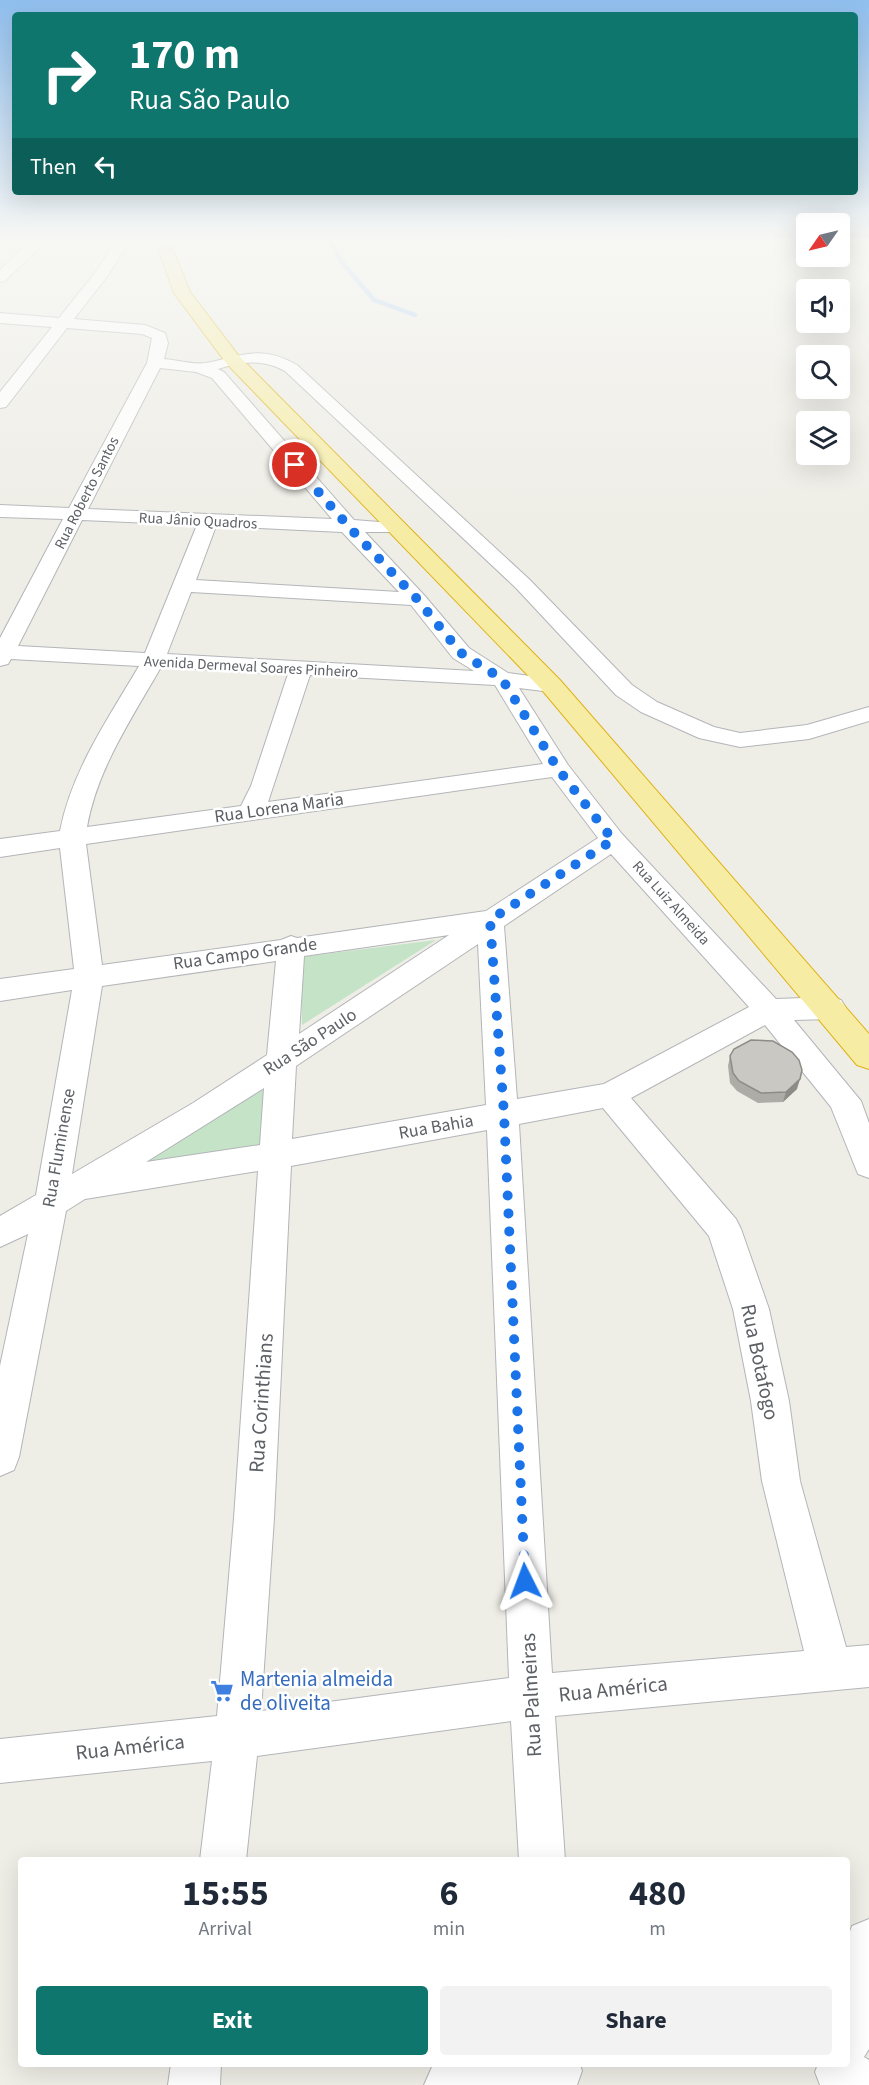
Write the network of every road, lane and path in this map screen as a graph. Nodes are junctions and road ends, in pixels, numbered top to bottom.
1 (49, 337) edge
2 (157, 337) edge
3 (216, 337) edge
4 (232, 359) junction
5 (155, 363) junction
6 (206, 368) junction
7 (0, 403) edge
8 (0, 511) edge
9 (76, 514) junction
10 (208, 522) junction
11 (349, 527) junction
12 (397, 528) junction
13 (183, 585) junction
14 (417, 599) junction
15 (2, 654) edge
16 (153, 661) junction
17 (302, 670) junction
18 (502, 679) junction
19 (551, 685) junction
20 (869, 714) edge
21 (558, 769) junction
22 (251, 811) junction
23 (72, 837) junction
24 (613, 840) junction
25 (0, 848) edge
26 (490, 920) junction
27 (291, 946) junction
28 (89, 977) junction
29 (0, 990) edge
30 (831, 1008) junction
31 (769, 1010) junction
32 (869, 1056) edge
33 (280, 1061) junction
34 (610, 1095) junction
35 (504, 1114) junction
36 (277, 1155) junction
37 (869, 1165) edge
38 (83, 1186) junction
39 (51, 1202) junction
40 (0, 1233) edge
41 (0, 1457) edge
42 (849, 1667) edge
43 (530, 1697) junction
44 (239, 1736) junction
45 (0, 1761) edge
46 (223, 1857) edge
47 (542, 1857) edge
48 (869, 1943) edge
49 (850, 2047) edge
50 (196, 2067) edge
51 (557, 2073) edge
52 (194, 2085) edge
53 (450, 2085) edge

1 - 7 street
2 - 5 street, Rua Roberto Santos
3 - 4 highway
4 - 6 street
4 - 12 highway
4 - 20 street
5 - 6 street
5 - 9 street, Rua Roberto Santos
6 - 11 street, Rua Luiz Almeida
8 - 9 street, Rua Jânio Quadros
9 - 10 street, Rua Jânio Quadros
9 - 15 street, Rua Roberto Santos
10 - 11 street, Rua Jânio Quadros
10 - 13 street, Rua Fluminense
11 - 12 street, Rua Jânio Quadros
11 - 14 street, Rua Luiz Almeida
12 - 19 highway
13 - 14 street
13 - 16 street, Rua Fluminense
14 - 18 street, Rua Luiz Almeida
15 - 16 street, Avenida Dermeval Soares Pinheiro
16 - 17 street, Avenida Dermeval Soares Pinheiro
16 - 23 street, Rua Fluminense
17 - 18 street, Avenida Dermeval Soares Pinheiro
17 - 22 street
18 - 19 street, Avenida Dermeval Soares Pinheiro
18 - 21 street, Rua Luiz Almeida
19 - 30 highway
21 - 22 street, Rua Lorena Maria
21 - 24 street, Rua Luiz Almeida
22 - 23 street, Rua Lorena Maria
23 - 25 street, Rua Lorena Maria
23 - 28 street, Rua Fluminense
24 - 26 street, Rua São Paulo
24 - 31 street, Rua Luiz Almeida
26 - 27 street, Rua Campo Grande
26 - 33 street, Rua São Paulo
26 - 35 street, Rua Palmeiras
27 - 28 street, Rua Campo Grande
27 - 33 street, Rua Corinthians
28 - 29 street, Rua Campo Grande
28 - 39 street, Rua Fluminense
30 - 31 street
30 - 32 highway
31 - 34 street, Rua Bahia
31 - 37 street, Rua Luiz Almeida
33 - 36 street, Rua Corinthians
33 - 38 street, Rua São Paulo
34 - 35 street, Rua Bahia
34 - 42 street, Rua Botafogo
35 - 36 street, Rua Bahia
35 - 43 street, Rua Palmeiras
36 - 38 street, Rua Bahia
36 - 44 street, Rua Corinthians
38 - 39 street, Rua São Paulo
39 - 40 street, Rua São Paulo
39 - 41 street, Rua Fluminense
42 - 43 street, Rua América
43 - 44 street, Rua América
43 - 47 street, Rua Palmeiras
44 - 45 street, Rua América
44 - 46 street, Rua Corinthians
48 - 49 street
50 - 52 street
51 - 53 street

